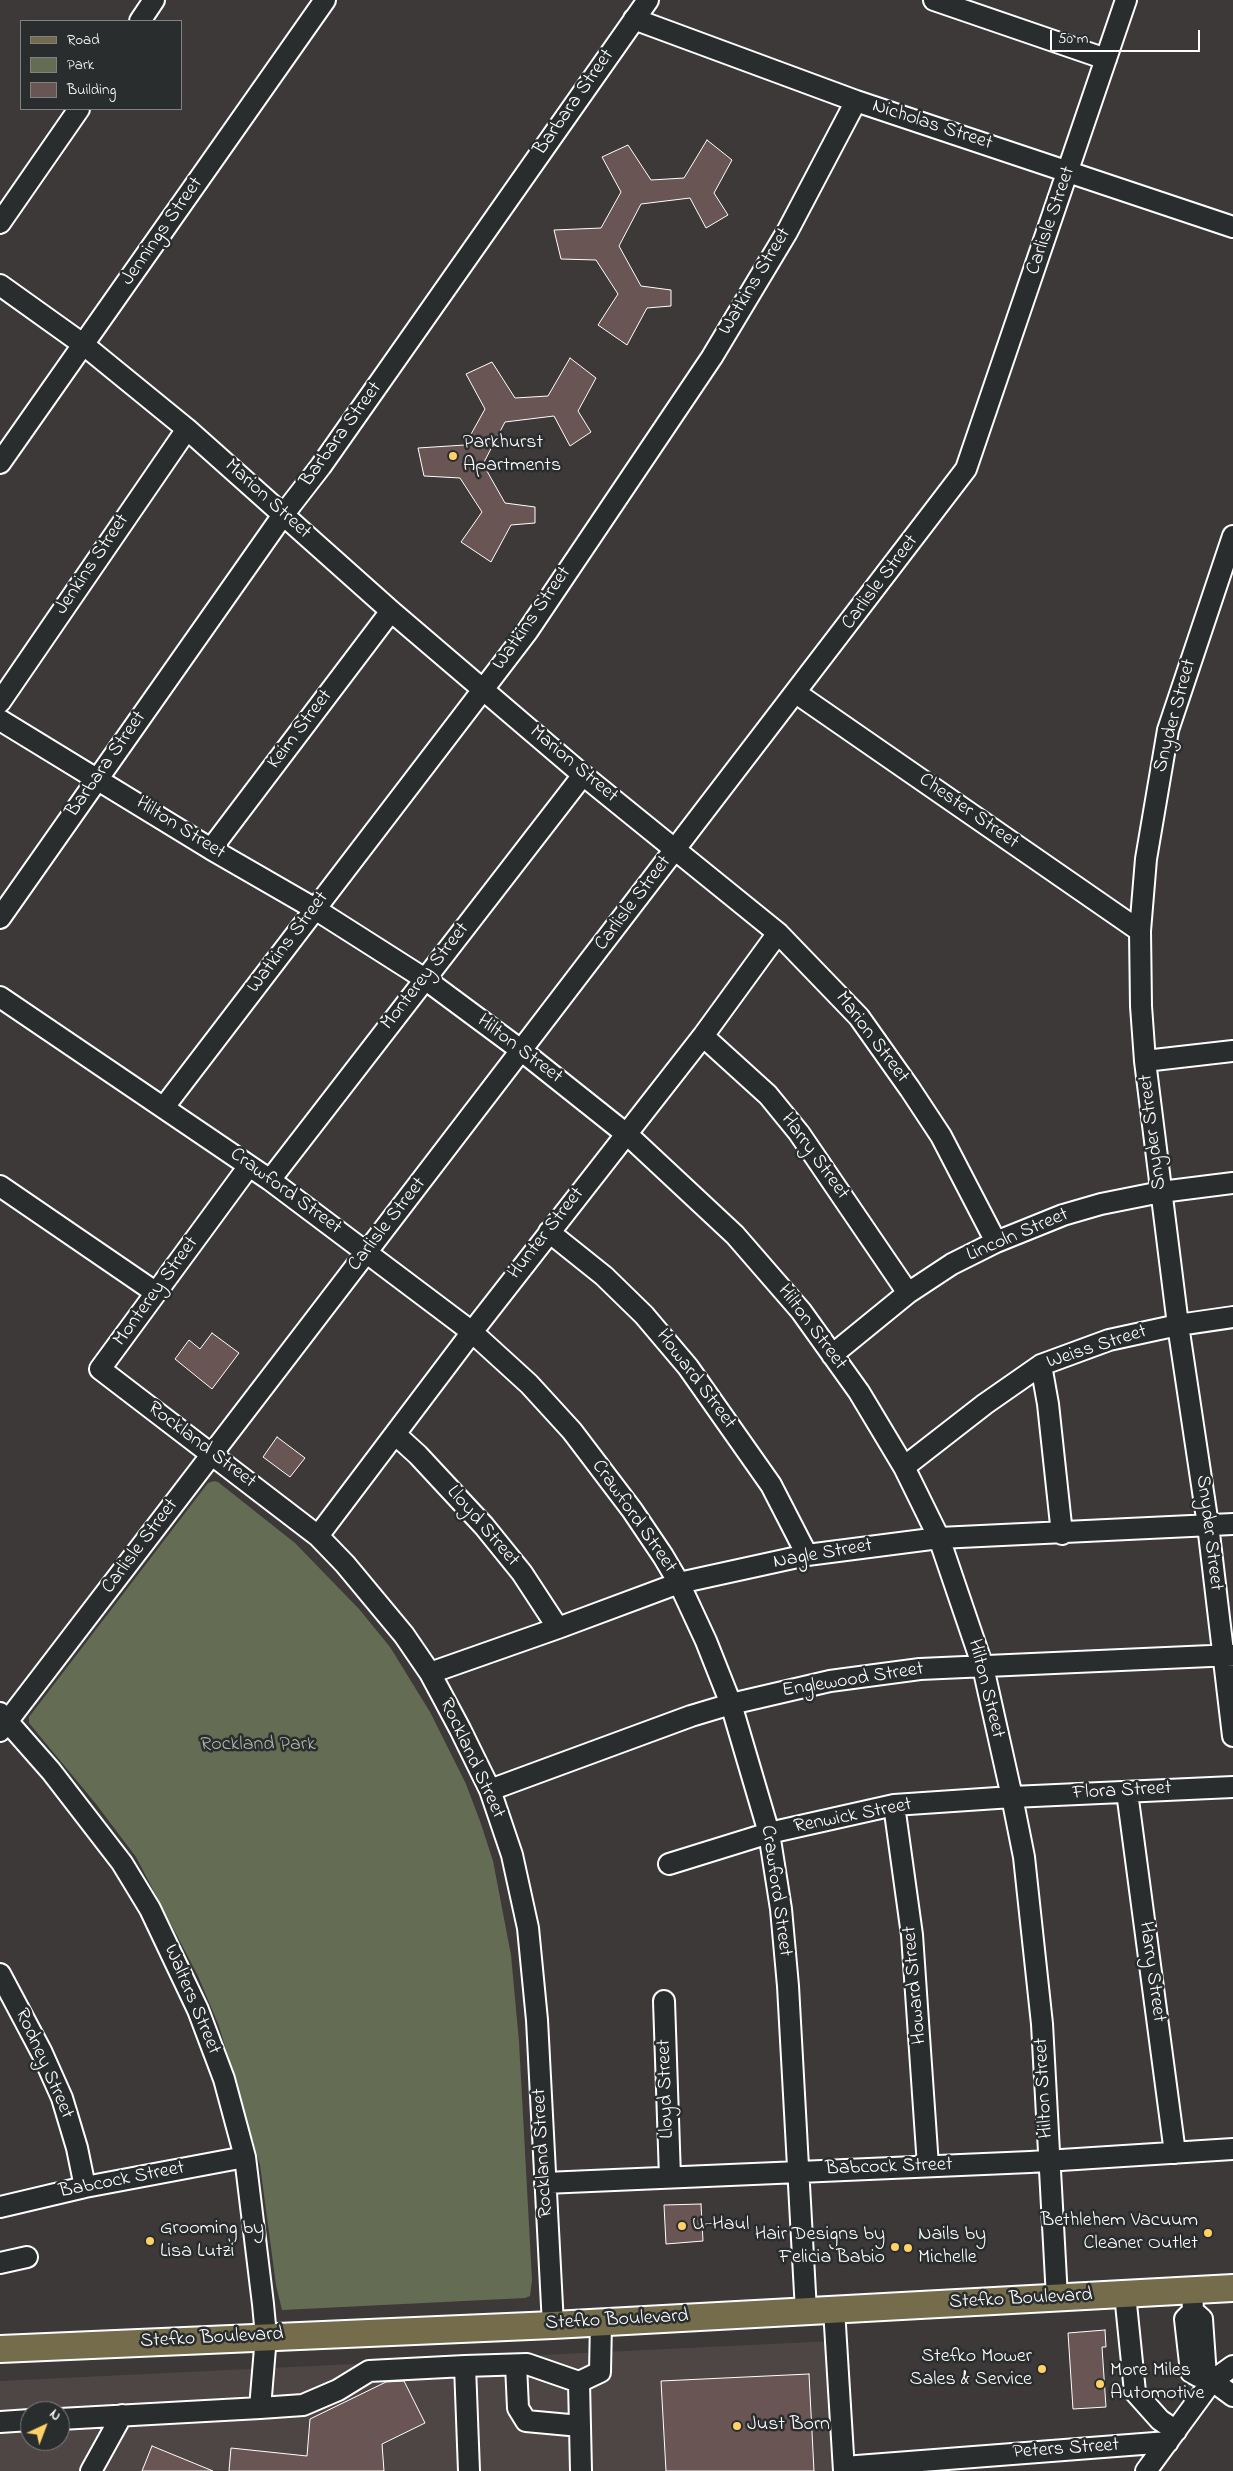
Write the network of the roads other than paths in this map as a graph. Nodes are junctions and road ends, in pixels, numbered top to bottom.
1 (154, 0) edge
2 (648, 0) edge
3 (934, 0) edge
4 (1126, 0) edge
5 (318, 2) edge
6 (634, 19) junction
7 (141, 20) edge
8 (1106, 59) junction
9 (856, 101) junction
10 (78, 110) edge
11 (1069, 172) junction
12 (0, 223) edge
13 (1233, 228) edge
14 (0, 285) edge
15 (84, 345) junction
16 (187, 429) junction
17 (0, 464) edge
18 (283, 514) junction
19 (1231, 548) edge
20 (391, 611) junction
21 (483, 689) junction
22 (796, 693) junction
23 (0, 702) edge
24 (0, 720) edge
25 (583, 775) junction
26 (97, 778) junction
27 (211, 849) junction
28 (676, 849) junction
29 (315, 909) junction
30 (0, 918) edge
31 (1140, 931) junction
32 (778, 933) junction
33 (425, 979) junction
34 (0, 996) edge
35 (703, 1036) junction
36 (522, 1051) junction
37 (1233, 1051) edge
38 (1146, 1061) junction
39 (164, 1107) junction
40 (626, 1134) junction
41 (249, 1166) junction
42 (270, 1180) junction
43 (1233, 1183) edge
44 (0, 1186) edge
45 (1162, 1192) junction
46 (550, 1232) junction
47 (996, 1242) junction
48 (367, 1252) junction
49 (156, 1292) junction
50 (908, 1293) junction
51 (1233, 1317) edge
52 (1178, 1325) junction
53 (472, 1332) junction
54 (832, 1355) junction
55 (1041, 1365) junction
56 (100, 1369) joint
57 (395, 1434) junction
58 (212, 1454) junction
59 (904, 1467) junction
60 (1233, 1524) edge
61 (1208, 1525) junction
62 (1062, 1534) junction
63 (318, 1536) junction
64 (939, 1538) junction
65 (807, 1555) junction
66 (679, 1583) junction
67 (558, 1628) junction
68 (1228, 1655) edge
69 (983, 1667) junction
70 (430, 1673) junction
71 (731, 1704) junction
72 (2, 1722) edge
73 (1233, 1736) edge
74 (1233, 1786) edge
75 (490, 1790) junction
76 (1127, 1792) junction
77 (1012, 1797) junction
78 (894, 1805) junction
79 (769, 1833) junction
80 (669, 1864) dead end
81 (0, 1974) edge
82 (664, 2000) dead end
83 (1233, 2149) edge
84 (1175, 2152) junction
85 (245, 2157) junction
86 (1049, 2161) junction
87 (928, 2166) junction
88 (798, 2172) junction
89 (670, 2177) junction
90 (545, 2183) junction
91 (84, 2187) junction
92 (0, 2207) edge
93 (28, 2257) dead end
94 (0, 2263) edge
95 (1233, 2288) edge
96 (1125, 2294) junction
97 (1057, 2298) junction
98 (1192, 2300) junction
99 (834, 2309) junction
100 (806, 2311) junction
101 (600, 2322) junction
102 (553, 2325) junction
103 (266, 2336) junction
104 (0, 2349) edge
105 (516, 2365) junction
106 (465, 2366) junction
107 (1233, 2366) edge
108 (1209, 2378) junction
109 (579, 2382) junction
110 (1233, 2396) edge
111 (260, 2408) junction
112 (122, 2415) junction
113 (70, 2418) edge
114 (20, 2421) edge
115 (0, 2422) edge
116 (580, 2426) junction
117 (1172, 2436) junction
118 (844, 2469) edge
119 (91, 2471) edge
120 (469, 2471) edge
121 (580, 2471) edge
122 (1146, 2471) edge

1 - 7 street
2 - 6 street, Barbara Street
3 - 8 street
4 - 8 street, Carlisle Street
5 - 15 street, Jennings Street
6 - 9 street, Nicholas Street
6 - 18 street, Barbara Street
8 - 11 street, Carlisle Street
9 - 11 street, Nicholas Street
9 - 21 street, Watkins Street
10 - 12 street
11 - 13 street, Nicholas Street
11 - 22 street, Carlisle Street
14 - 15 street, Marion Street
15 - 16 street, Marion Street
15 - 17 street, Jennings Street
16 - 18 street, Marion Street
16 - 23 street, Jenkins Street
18 - 20 street, Marion Street
18 - 26 street, Barbara Street
19 - 31 street, Snyder Street
20 - 21 street, Marion Street
20 - 27 street, Keim Street
21 - 25 street, Marion Street
21 - 29 street, Watkins Street
22 - 28 street, Carlisle Street
22 - 31 street, Chester Street
24 - 26 street, Hilton Street
25 - 28 street, Marion Street
25 - 33 street, Monterey Street
26 - 27 street, Hilton Street
26 - 30 street, Barbara Street
27 - 29 street, Hilton Street
28 - 32 street, Marion Street
28 - 36 street, Carlisle Street
29 - 33 street, Hilton Street
29 - 39 street, Watkins Street
31 - 38 street, Snyder Street
32 - 35 street, Hunter Street
32 - 47 street, Marion Street
33 - 36 street, Hilton Street
33 - 42 street, Monterey Street
34 - 39 street, Crawford Street
35 - 40 street, Hunter Street
35 - 50 street, Harry Street
36 - 40 street, Hilton Street
36 - 48 street, Carlisle Street
37 - 38 street
38 - 45 street, Snyder Street
39 - 41 street, Crawford Street
40 - 46 street, Hunter Street
40 - 54 street, Hilton Street
41 - 42 street, Crawford Street
41 - 49 street, Monterey Street
42 - 48 street, Crawford Street
43 - 45 street, Lincoln Street
44 - 49 street
45 - 47 street, Lincoln Street
45 - 52 street, Snyder Street
46 - 53 street, Hunter Street
46 - 65 street, Howard Street
47 - 50 street, Lincoln Street
48 - 53 street, Crawford Street
48 - 58 street, Carlisle Street
49 - 56 street, Monterey Street
50 - 54 street, Lincoln Street
51 - 52 street, Weiss Street
52 - 55 street, Weiss Street
52 - 61 street, Snyder Street
53 - 57 street, Hunter Street
53 - 66 street, Crawford Street
54 - 59 street, Hilton Street
55 - 59 street, Weiss Street
55 - 62 street
56 - 58 street, Rockland Street
57 - 63 street, Hunter Street
57 - 67 street, Lloyd Street
58 - 63 street, Rockland Street
58 - 72 street, Carlisle Street
59 - 64 street, Hilton Street
60 - 61 street, Nagle Street
61 - 62 street, Nagle Street
61 - 68 street, Snyder Street
62 - 64 street, Nagle Street
63 - 70 street, Rockland Street
64 - 65 street, Nagle Street
64 - 69 street, Hilton Street
65 - 66 street, Nagle Street
66 - 67 street, Nagle Street
66 - 71 street, Crawford Street
67 - 70 street, Nagle Street
68 - 69 street, Englewood Street
68 - 73 street, Snyder Street
69 - 71 street, Englewood Street
69 - 77 street, Hilton Street
70 - 75 street, Rockland Street
71 - 75 street, Englewood Street
71 - 79 street, Crawford Street
72 - 85 street, Walters Street
74 - 76 street, Flora Street
75 - 90 street, Rockland Street
76 - 77 street, Flora Street
76 - 84 street, Harry Street
77 - 78 street, Renwick Street
77 - 86 street, Hilton Street
78 - 79 street, Renwick Street
78 - 87 street, Howard Street
79 - 80 street, Renwick Street
79 - 88 street, Crawford Street
81 - 91 street, Rodney Street
82 - 89 street, Lloyd Street
83 - 84 street, Babcock Street
84 - 86 street, Babcock Street
85 - 91 street, Babcock Street
85 - 103 street, Walters Street
86 - 87 street, Babcock Street
86 - 97 street, Hilton Street
87 - 88 street, Babcock Street
88 - 89 street, Babcock Street
88 - 100 street, Crawford Street
89 - 90 street, Babcock Street
90 - 102 street, Rockland Street
91 - 92 street, Babcock Street
93 - 94 street
95 - 98 main road, Stefko Boulevard
96 - 97 main road, Stefko Boulevard
96 - 98 main road, Stefko Boulevard
96 - 117 street
97 - 99 main road, Stefko Boulevard
98 - 108 street
99 - 100 main road, Stefko Boulevard
99 - 118 street
100 - 101 main road, Stefko Boulevard
101 - 102 main road, Stefko Boulevard
101 - 109 street
102 - 103 main road, Stefko Boulevard
103 - 104 main road, Stefko Boulevard
103 - 111 street, Walters Street
105 - 106 street
105 - 109 street
105 - 116 street
106 - 111 street
106 - 120 street
107 - 108 street
108 - 110 street
108 - 117 street
109 - 116 street
111 - 112 street
112 - 113 street
112 - 119 street
114 - 115 street
116 - 121 street
117 - 118 street, Peters Street
117 - 122 street

